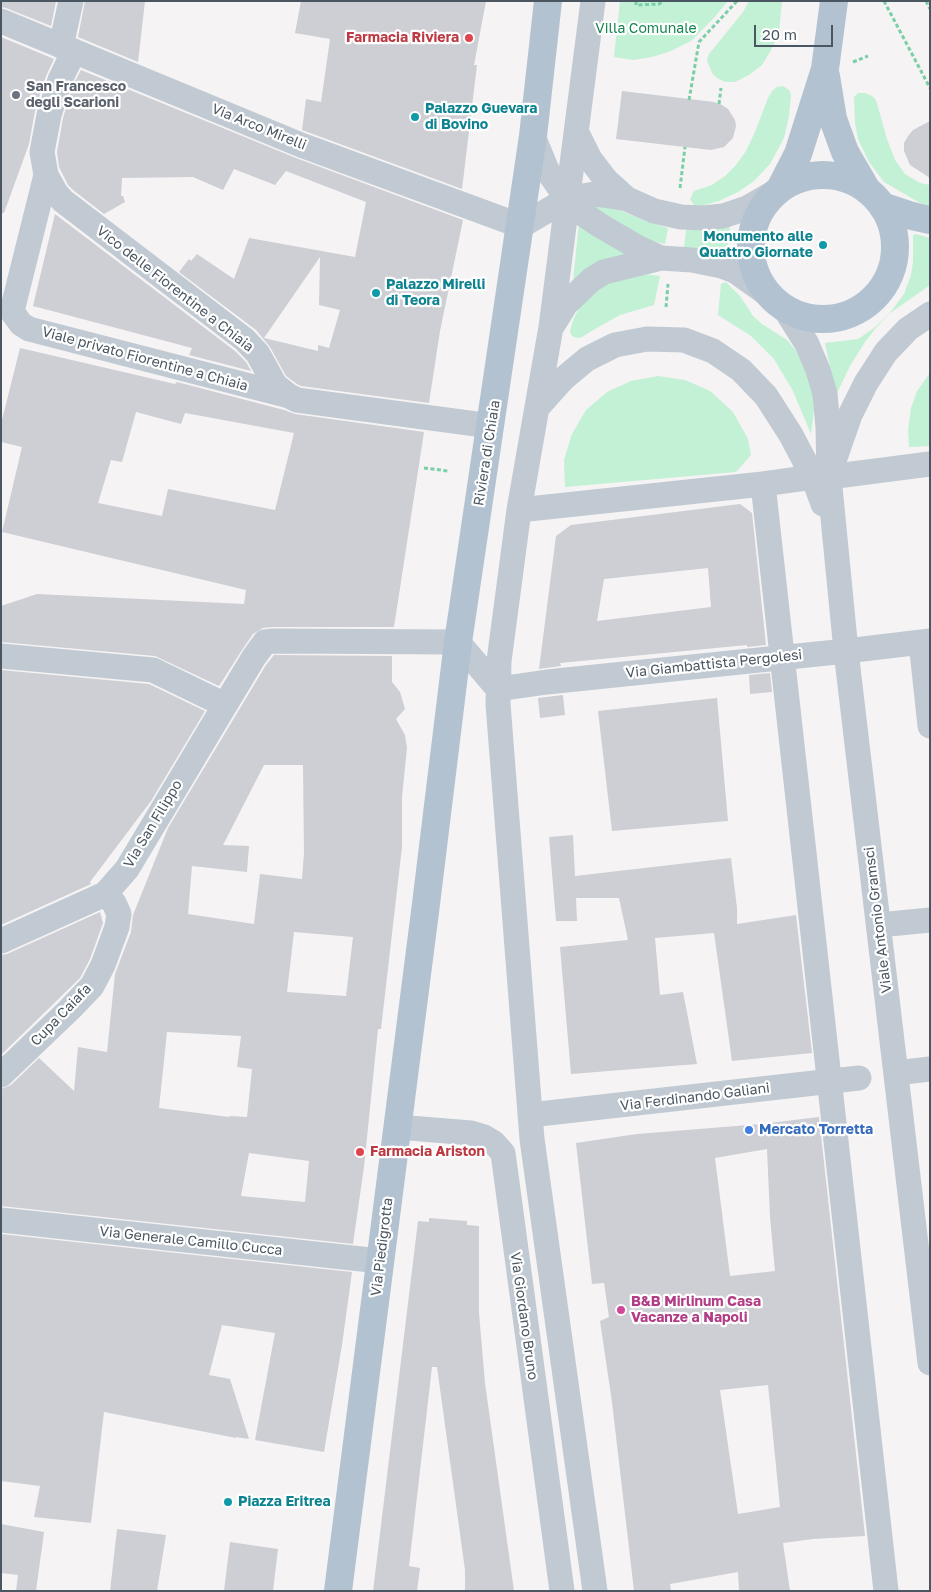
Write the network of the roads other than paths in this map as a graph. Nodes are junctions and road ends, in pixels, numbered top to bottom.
1 (71, 1) edge
2 (548, 1) edge
3 (593, 1) edge
4 (834, 1) edge
5 (1, 21) edge
6 (68, 49) junction
7 (825, 69) junction
8 (577, 133) junction
9 (534, 136) junction
10 (46, 175) junction
11 (780, 189) junction
12 (874, 198) junction
13 (627, 199) junction
14 (567, 200) junction
15 (930, 220) edge
16 (521, 226) junction
17 (665, 267) junction
18 (775, 301) junction
19 (7, 314) edge
20 (930, 314) edge
21 (551, 327) junction
22 (289, 396) junction
23 (537, 408) junction
24 (491, 426) junction
25 (930, 464) edge
26 (821, 477) junction
27 (763, 484) junction
28 (519, 510) junction
29 (458, 642) junction
30 (925, 642) edge
31 (846, 651) junction
32 (1, 656) edge
33 (782, 657) junction
34 (498, 689) junction
35 (225, 705) junction
36 (930, 726) edge
37 (105, 894) junction
38 (426, 904) joint
39 (930, 920) edge
40 (879, 925) junction
41 (1, 941) edge
42 (930, 1069) edge
43 (896, 1073) junction
44 (1, 1075) edge
45 (859, 1078) dead end
46 (829, 1081) junction
47 (530, 1116) junction
48 (397, 1127) junction
49 (1, 1220) edge
50 (380, 1261) junction
51 (930, 1364) edge
52 (338, 1591) edge
53 (562, 1591) edge
54 (595, 1591) edge
55 (886, 1591) edge

1 - 6 street, Vico delle Fiorentine a Chiaia
2 - 9 main road, Riviera di Chiaia
3 - 8 street
4 - 7 main road
5 - 6 street, Via Arco Mirelli
6 - 10 street, Vico delle Fiorentine a Chiaia
6 - 16 street, Via Arco Mirelli
7 - 11 main road
7 - 12 main road
8 - 13 street
8 - 14 street
9 - 14 street
9 - 16 main road, Riviera di Chiaia
10 - 19 street
10 - 22 street, Vico delle Fiorentine a Chiaia
11 - 12 main road
11 - 13 street
11 - 18 main road
12 - 15 main road
12 - 18 main road
13 - 14 street
14 - 16 street
14 - 17 street
14 - 21 street
16 - 24 main road, Riviera di Chiaia
17 - 18 street
17 - 21 street
18 - 26 street, Viale Antonio Gramsci
19 - 22 street, Viale privato Fiorentine a Chiaia
20 - 26 street
21 - 23 street
22 - 24 street
23 - 26 street
23 - 28 street
24 - 29 main road, Riviera di Chiaia
25 - 26 street
26 - 27 street
26 - 31 street, Viale Antonio Gramsci
27 - 28 street
27 - 33 street
28 - 34 street
29 - 34 street
29 - 35 street, Via San Filippo
29 - 38 main road, Riviera di Chiaia
30 - 31 street, Via Giambattista Pergolesi
30 - 36 street
31 - 33 street, Via Giambattista Pergolesi
31 - 40 street, Viale Antonio Gramsci
32 - 35 street
33 - 34 street, Via Giambattista Pergolesi
33 - 46 street
34 - 47 street
35 - 37 street, Via San Filippo
37 - 41 street, Via San Filippo
37 - 44 street, Cupa Caiafa
38 - 48 main road, Via Piedigrotta
39 - 40 street
40 - 43 street, Viale Antonio Gramsci
42 - 43 street
43 - 51 street, Viale Antonio Gramsci
45 - 46 street, Via Ferdinando Galiani
46 - 47 street, Via Ferdinando Galiani
46 - 55 street
47 - 54 street
48 - 50 main road, Via Piedigrotta
48 - 53 street, Via Giordano Bruno
49 - 50 street, Via Generale Camillo Cucca
50 - 52 main road, Via Piedigrotta

